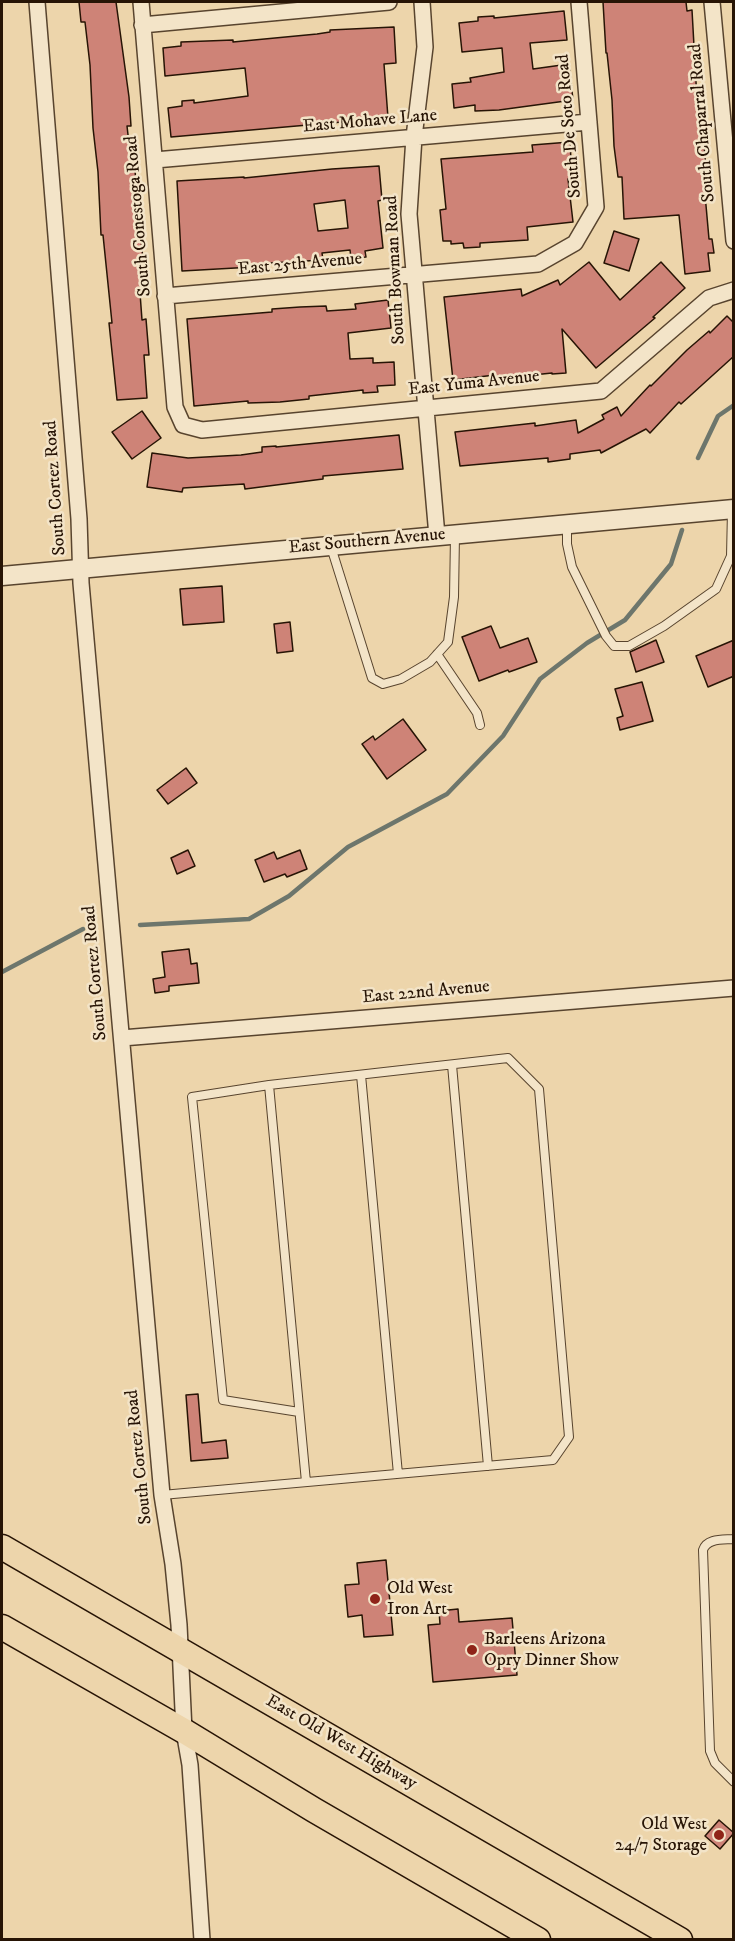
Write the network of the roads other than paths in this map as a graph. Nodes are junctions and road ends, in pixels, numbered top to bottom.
1 (36, 2) edge
2 (141, 2) edge
3 (389, 2) edge
4 (423, 2) edge
5 (579, 2) edge
6 (712, 2) edge
7 (358, 3) edge
8 (142, 25) junction
9 (590, 122) junction
10 (414, 137) junction
11 (155, 160) junction
12 (734, 241) edge
13 (575, 243) joint
14 (414, 275) junction
15 (734, 290) edge
16 (165, 296) junction
17 (426, 408) junction
18 (183, 425) joint
19 (733, 509) edge
20 (567, 524) junction
21 (446, 535) junction
22 (331, 546) junction
23 (81, 569) junction
24 (2, 576) edge
25 (437, 654) junction
26 (480, 725) dead end
27 (734, 988) edge
28 (122, 1038) junction
29 (452, 1065) junction
30 (361, 1075) junction
31 (269, 1085) junction
32 (299, 1412) junction
33 (489, 1466) junction
34 (398, 1474) junction
35 (306, 1482) junction
36 (162, 1495) junction
37 (734, 1539) edge
38 (2, 1547) edge
39 (2, 1627) edge
40 (180, 1651) junction
41 (184, 1731) junction
42 (734, 1782) edge
43 (202, 1940) edge
44 (538, 1940) edge
45 (680, 1940) edge

1 - 23 street, South Cortez Road
2 - 8 street, South Conestoga Road
3 - 7 street
4 - 10 street, South Bowman Road
5 - 9 street, South De Soto Road
6 - 12 street, South Chaparral Road
7 - 8 street
8 - 11 street, South Conestoga Road
9 - 10 street, East Mohave Lane
9 - 13 street, South De Soto Road
10 - 11 street, East Mohave Lane
10 - 14 street, South Bowman Road
11 - 16 street, South Conestoga Road
13 - 14 street, East 25th Avenue
14 - 16 street, East 25th Avenue
14 - 17 street, South Bowman Road
15 - 17 street, East Yuma Avenue
16 - 18 street, South Conestoga Road
17 - 18 street, East Yuma Avenue
17 - 21 street, South Bowman Road
19 - 20 street, East Southern Avenue
19 - 20 lane
20 - 21 street, East Southern Avenue
21 - 22 street, East Southern Avenue
21 - 25 lane
22 - 23 street, East Southern Avenue
22 - 25 lane
23 - 24 street, East Southern Avenue
23 - 28 street, South Cortez Road
25 - 26 lane
27 - 28 street, East 22nd Avenue
28 - 36 street, South Cortez Road
29 - 30 lane
29 - 33 lane
29 - 33 lane
30 - 31 lane
30 - 34 lane
31 - 32 lane
31 - 32 lane
32 - 35 lane
33 - 34 lane
34 - 35 lane
35 - 36 lane
36 - 40 street, South Cortez Road
37 - 42 lane
38 - 40 main road, East Old West Highway
39 - 41 main road
40 - 41 street, South Cortez Road
40 - 45 main road, East Old West Highway
41 - 43 street, South Cortez Road
41 - 44 main road

